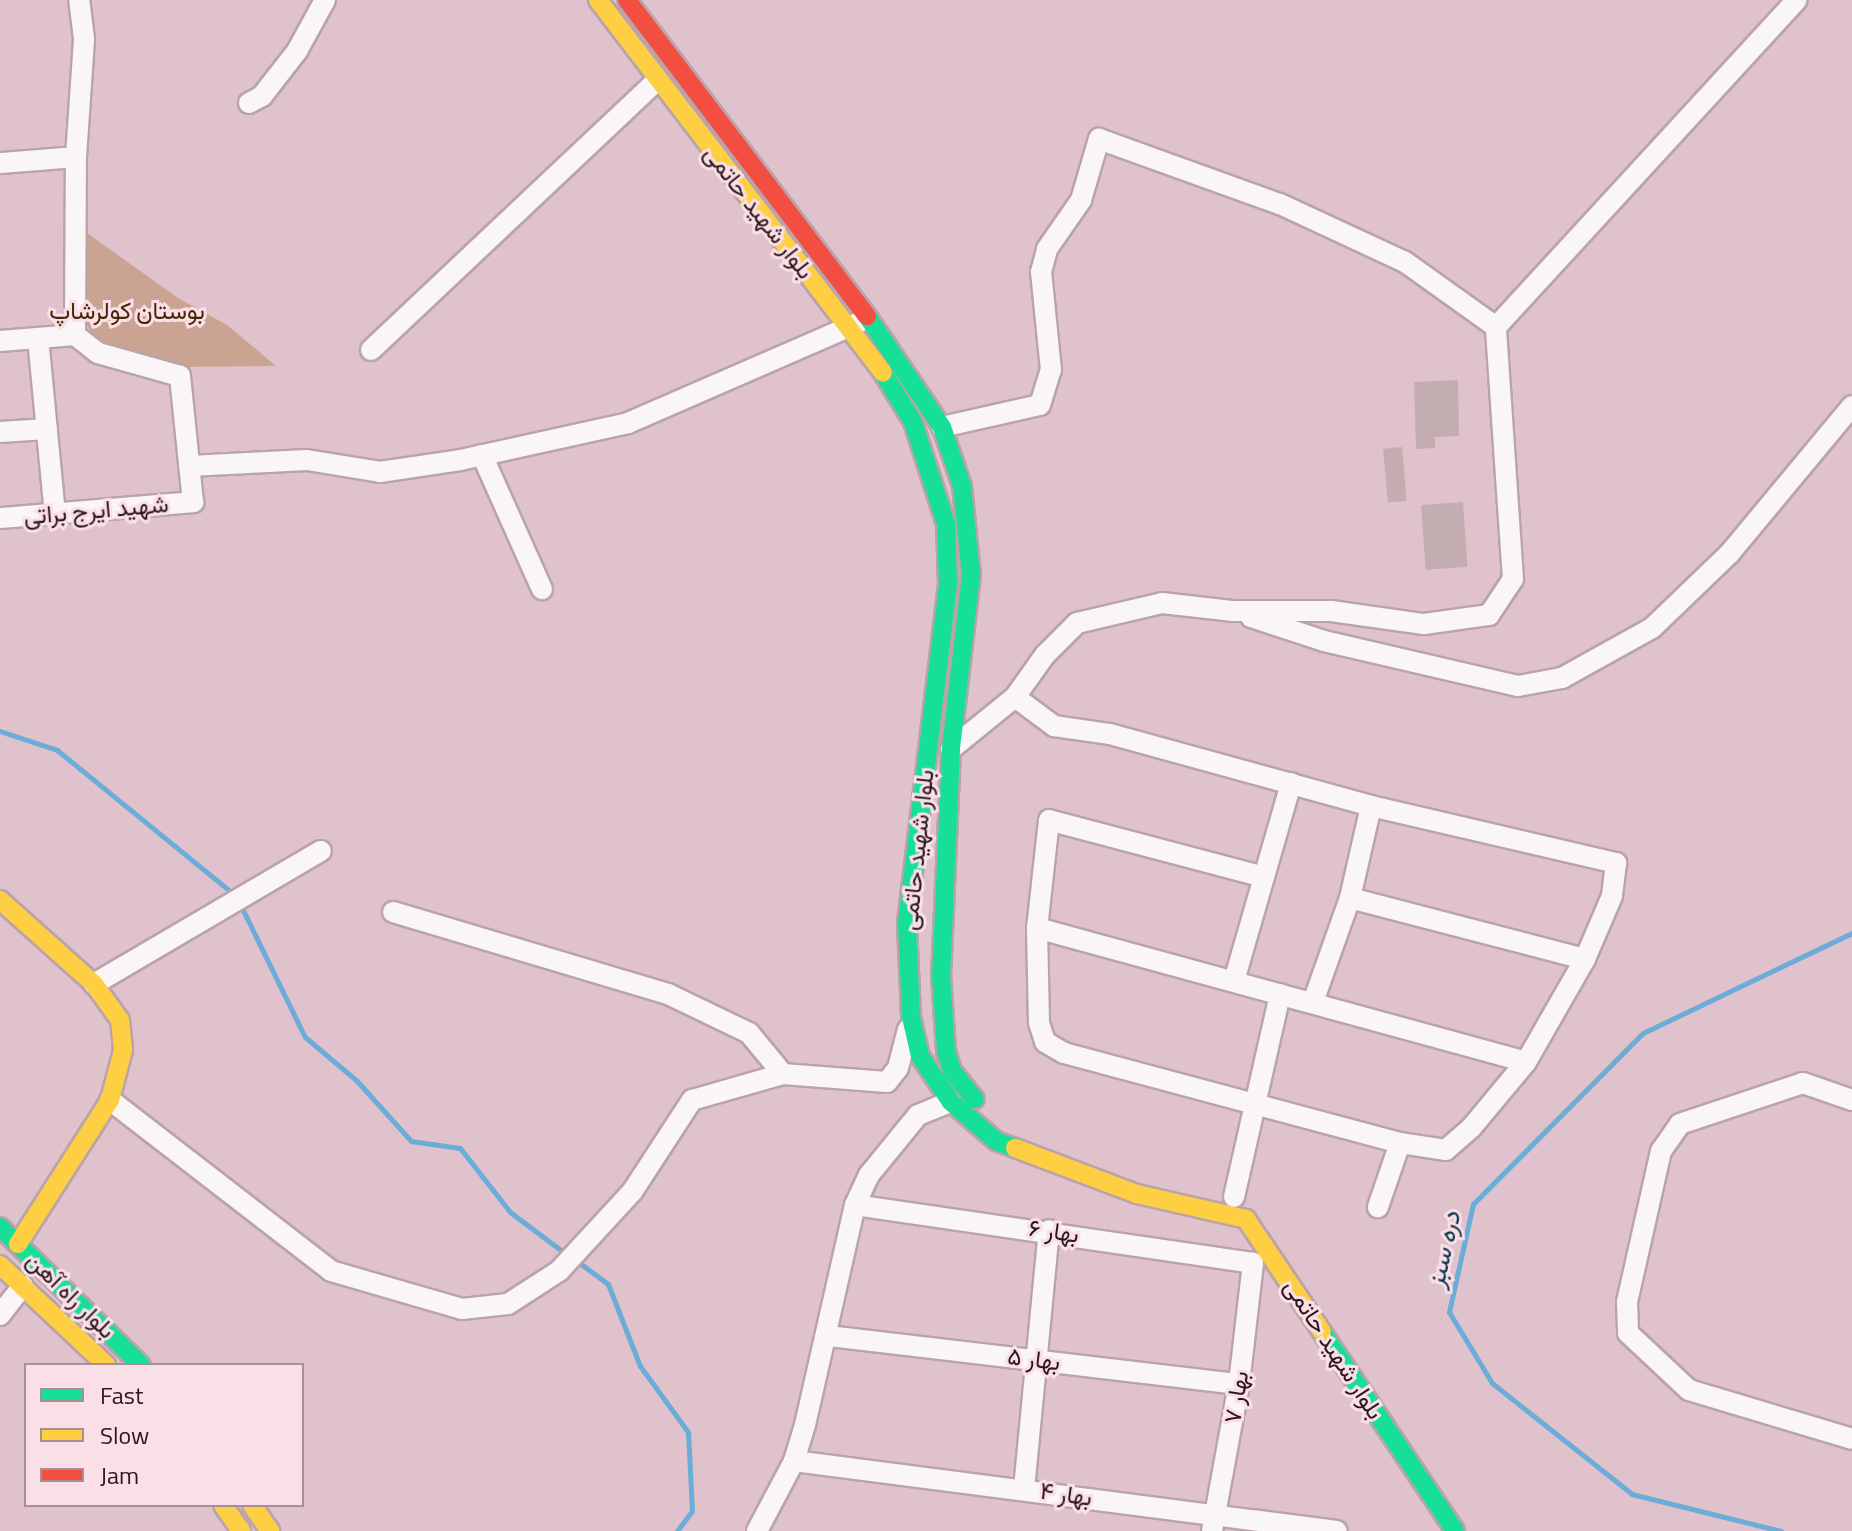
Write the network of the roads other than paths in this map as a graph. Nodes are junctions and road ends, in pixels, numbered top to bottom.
1 (79, 0) edge
2 (325, 0) edge
3 (598, 0) edge
4 (627, 0) edge
5 (1797, 0) edge
6 (656, 81) junction
7 (249, 103) dead end
8 (76, 157) junction
9 (0, 163) edge
10 (869, 317) junction
11 (1496, 327) junction
12 (850, 328) junction
13 (75, 335) junction
14 (38, 338) junction
15 (0, 341) edge
16 (371, 350) dead end
17 (1852, 406) edge
18 (942, 427) junction
19 (47, 429) junction
20 (0, 432) edge
21 (482, 455) junction
22 (189, 466) junction
23 (55, 513) junction
24 (0, 518) edge
25 (542, 589) dead end
26 (1232, 611) junction
27 (1015, 697) junction
28 (929, 744) junction
29 (951, 749) junction
30 (1291, 783) junction
31 (1371, 806) junction
32 (321, 851) dead end
33 (1264, 877) junction
34 (1350, 898) junction
35 (0, 900) edge
36 (393, 912) dead end
37 (1037, 928) junction
38 (1585, 959) junction
39 (1234, 981) junction
40 (94, 984) junction
41 (1280, 994) junction
42 (1313, 1002) junction
43 (911, 1017) junction
44 (1526, 1062) junction
45 (783, 1074) junction
46 (110, 1100) junction
47 (1852, 1100) edge
48 (951, 1102) junction
49 (1253, 1103) junction
50 (1400, 1143) junction
51 (1234, 1197) junction
52 (855, 1205) junction
53 (1378, 1207) dead end
54 (0, 1227) edge
55 (1276, 1228) dead end
56 (1049, 1230) junction
57 (18, 1244) junction
58 (1271, 1250) junction
59 (1294, 1253) dead end
60 (1253, 1263) junction
61 (0, 1265) edge
62 (23, 1286) junction
63 (0, 1315) edge
64 (829, 1336) junction
65 (1037, 1359) junction
66 (104, 1363) edge
67 (139, 1363) edge
68 (1239, 1384) junction
69 (1852, 1439) edge
70 (794, 1461) junction
71 (1024, 1489) junction
72 (224, 1507) edge
73 (253, 1507) edge
74 (1214, 1522) edge
75 (1475, 1529) dead end
76 (241, 1531) edge
77 (270, 1531) edge
78 (757, 1531) edge
79 (1337, 1531) edge
80 (1455, 1531) edge

1 - 8 street
2 - 7 street
3 - 6 main road, بلوار شهید حاتمی
4 - 10 main road, بلوار شهید حاتمی
5 - 11 street
6 - 12 main road, بلوار شهید حاتمی
6 - 16 street
8 - 9 street
8 - 13 street
10 - 12 street
10 - 18 main road, بلوار شهید حاتمی
11 - 18 street
11 - 26 street
12 - 21 street
12 - 28 main road, بلوار شهید حاتمی
13 - 14 street
13 - 22 street
14 - 15 street
14 - 19 street
17 - 26 street
18 - 29 main road, بلوار شهید حاتمی
19 - 20 street
19 - 23 street
21 - 22 street
21 - 25 street
22 - 23 street, شهید ایرج براتی
23 - 24 street, شهید ایرج براتی
26 - 27 street
27 - 29 street
27 - 30 street
28 - 29 main road
28 - 43 main road, بلوار شهید حاتمی
29 - 51 main road, بلوار شهید حاتمی
30 - 31 street
30 - 33 street
31 - 34 street
31 - 38 street
32 - 40 street
33 - 37 street
33 - 39 street
34 - 38 street
34 - 42 street
35 - 40 main road
36 - 45 street
37 - 39 street
37 - 49 street
38 - 44 street
39 - 41 street
40 - 46 main road
41 - 42 street
41 - 49 street
42 - 44 street
43 - 45 street
43 - 48 main road, بلوار شهید حاتمی
44 - 50 street
45 - 46 street
46 - 57 main road
47 - 69 street
48 - 52 street
48 - 58 main road, بلوار شهید حاتمی
49 - 50 street
49 - 51 street
50 - 53 street
51 - 55 main road, بلوار شهید حاتمی
52 - 56 street, بهار ۶
52 - 64 street
54 - 57 main road, بلوار راه آهن
56 - 60 street, بهار ۶
56 - 65 street
57 - 67 main road, بلوار راه آهن
58 - 60 street
58 - 80 main road, بلوار شهید حاتمی
59 - 75 main road, بلوار شهید حاتمی
60 - 68 street, بهار ۷
61 - 62 main road, بلوار راه آهن
62 - 63 street
62 - 66 main road, بلوار راه آهن
64 - 65 street, بهار ۵
64 - 70 street
65 - 68 street, بهار ۵
65 - 71 street
68 - 74 street, بهار ۷
70 - 71 street, بهار ۴
70 - 78 street
71 - 74 street, بهار ۴
72 - 76 main road
73 - 77 main road
74 - 79 street, بهار ۴

